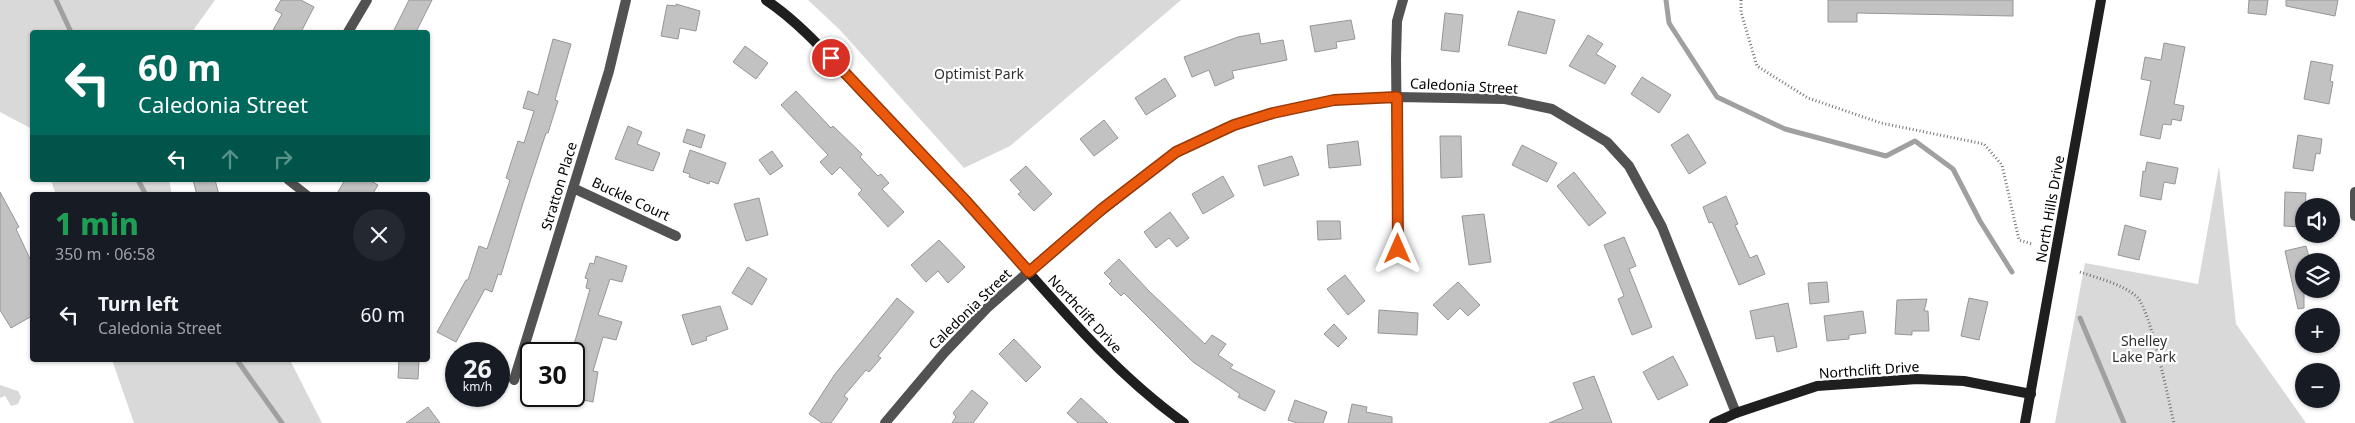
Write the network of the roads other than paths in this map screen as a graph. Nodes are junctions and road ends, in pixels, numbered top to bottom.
1 (367, 0) edge
2 (626, 0) edge
3 (766, 0) edge
4 (1403, 0) edge
5 (2101, 0) edge
6 (349, 30) edge
7 (1397, 97) junction
8 (291, 182) edge
9 (573, 188) junction
10 (303, 192) edge
11 (2355, 192) edge
12 (2355, 216) edge
13 (676, 236) dead end
14 (1398, 249) dead end
15 (1029, 272) junction
16 (514, 380) dead end
17 (2030, 394) junction
18 (1736, 413) junction
19 (885, 423) edge
20 (1184, 423) edge
21 (1714, 423) edge
22 (2025, 423) edge

1 - 6 street
2 - 9 street, Stratton Place
3 - 15 street, Northclift Drive
4 - 7 street
5 - 17 street, North Hills Drive
7 - 14 street
7 - 15 street, Caledonia Street
7 - 18 street, Caledonia Street
8 - 10 lane
9 - 13 street, Buckle Court
9 - 16 street, Stratton Place
11 - 12 street
15 - 19 street, Caledonia Street
15 - 20 street, Northclift Drive
17 - 18 street, Northclift Drive
17 - 22 street, North Hills Drive
18 - 21 street, Northclift Drive

